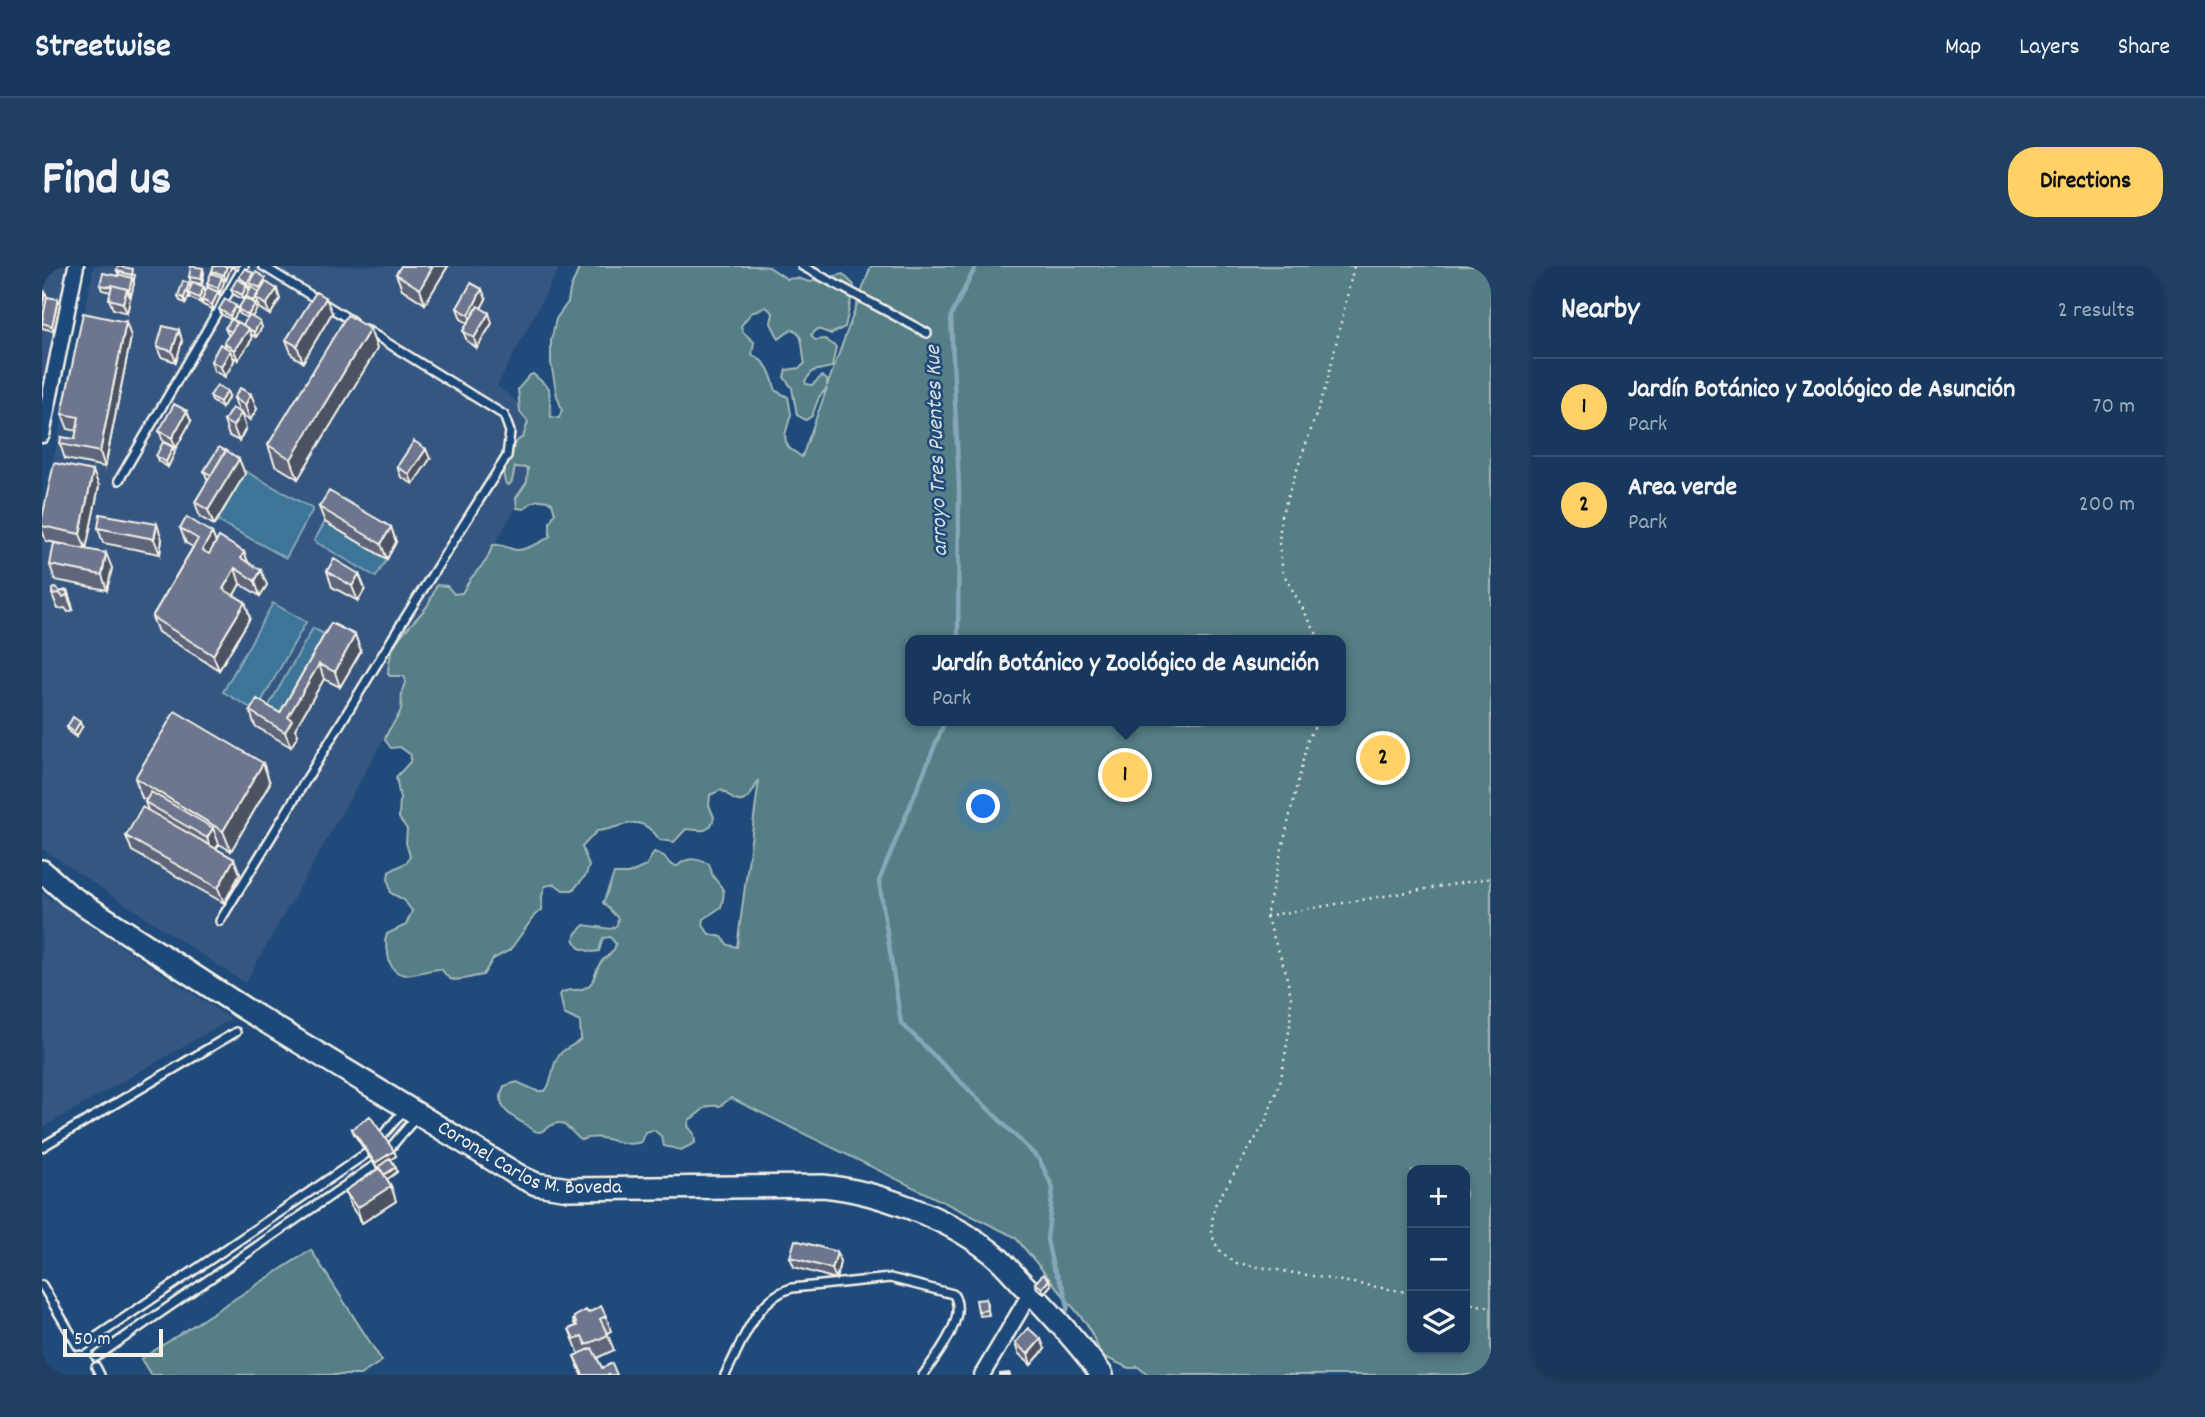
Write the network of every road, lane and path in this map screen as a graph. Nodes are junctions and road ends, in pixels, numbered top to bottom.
1 (76, 266) edge
2 (244, 266) edge
3 (263, 266) edge
4 (803, 266) edge
5 (1354, 266) edge
6 (927, 333) dead end
7 (42, 435) edge
8 (118, 480) dead end
9 (1317, 635) edge
10 (1315, 726) edge
11 (42, 871) edge
12 (1491, 878) edge
13 (1266, 916) junction
14 (220, 921) dead end
15 (236, 1032) dead end
16 (412, 1111) junction
17 (382, 1136) edge
18 (42, 1147) edge
19 (390, 1148) edge
20 (367, 1153) edge
21 (375, 1165) edge
22 (42, 1285) edge
23 (1031, 1292) junction
24 (1407, 1292) edge
25 (1470, 1304) edge
26 (1491, 1307) edge
27 (96, 1357) dead end
28 (96, 1367) dead end
29 (100, 1375) edge
30 (725, 1375) edge
31 (923, 1375) edge
32 (982, 1375) edge
33 (1102, 1375) edge

1 - 7 street
2 - 8 lane
3 - 14 lane
4 - 6 lane
5 - 9 path
10 - 13 path
11 - 16 street, Coronel Carlos M. Boveda
12 - 13 path
13 - 24 path
15 - 18 lane
16 - 17 lane
16 - 19 lane
16 - 23 street, Coronel Carlos M. Boveda
20 - 22 lane
21 - 27 lane
23 - 32 street
23 - 33 street, Coronel Carlos M. Boveda
25 - 26 path
28 - 29 lane
30 - 31 lane

